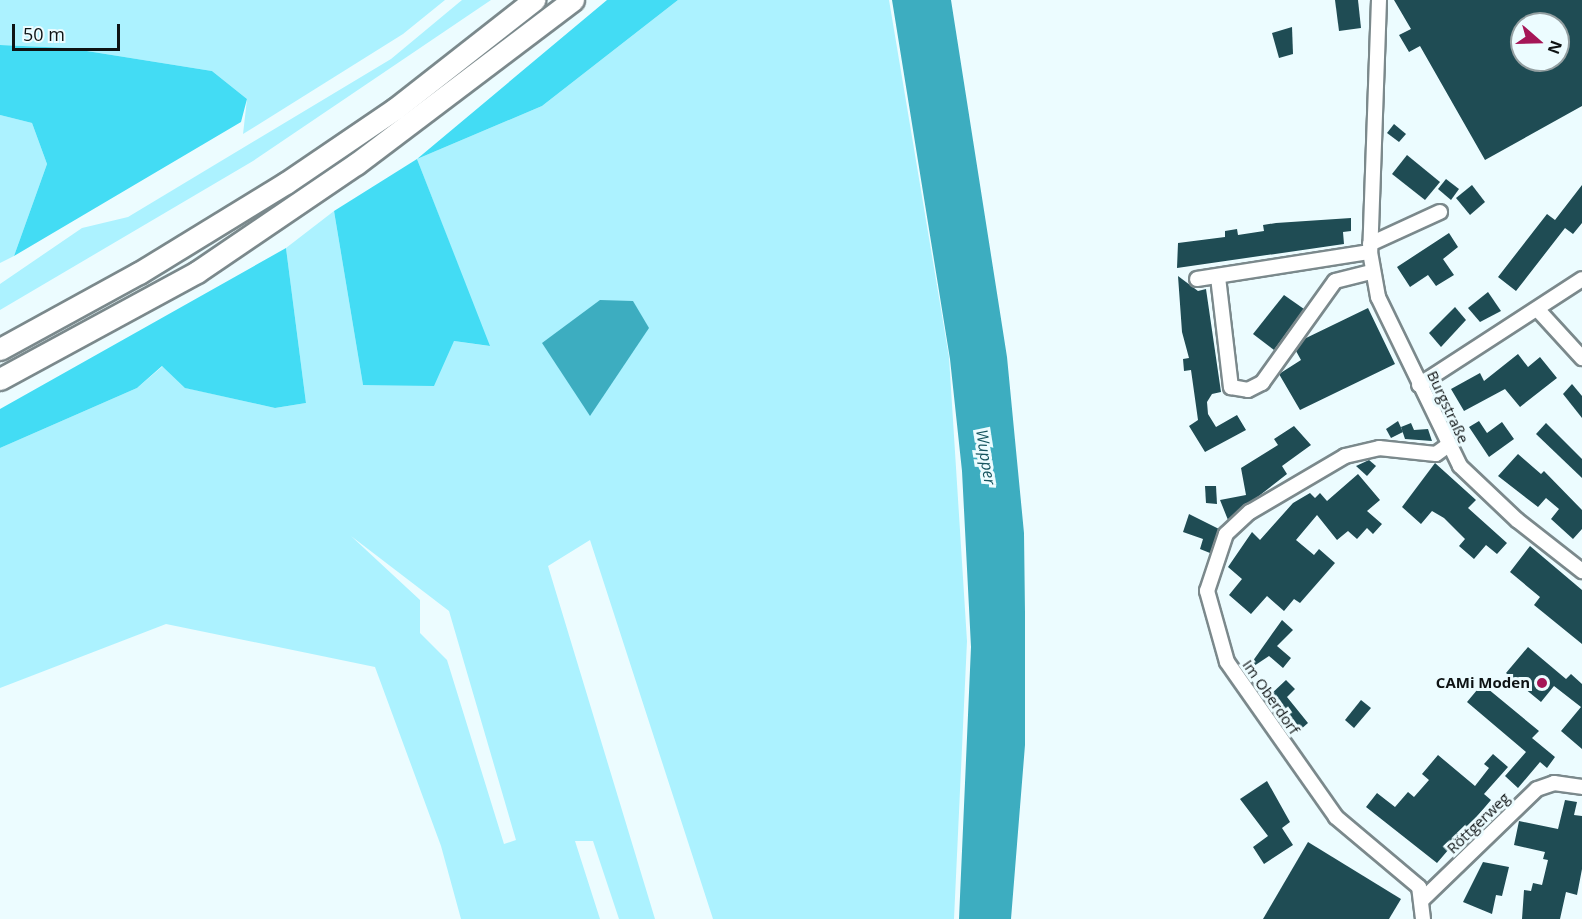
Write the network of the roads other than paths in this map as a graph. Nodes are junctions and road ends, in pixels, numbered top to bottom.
1 (534, 0) edge
2 (573, 0) edge
3 (1379, 0) edge
4 (1440, 212) dead end
5 (1370, 248) junction
6 (1371, 272) junction
7 (1218, 277) junction
8 (1197, 279) dead end
9 (1582, 279) edge
10 (1539, 311) junction
11 (0, 349) edge
12 (1582, 358) edge
13 (0, 379) edge
14 (1419, 385) junction
15 (1447, 446) junction
16 (1582, 571) edge
17 (1582, 787) edge
18 (1423, 899) junction
19 (1423, 919) edge

1 - 11 highway
2 - 13 highway
3 - 5 street, Burgstraße
4 - 5 street
5 - 6 street, Burgstraße
5 - 7 street
6 - 7 street
6 - 14 street, Burgstraße
7 - 8 street
9 - 10 street
10 - 12 street
10 - 14 street
14 - 15 street, Burgstraße
15 - 16 street, Burgstraße
15 - 18 street, Im Oberdorf
17 - 18 street, Röttgerweg
18 - 19 street

